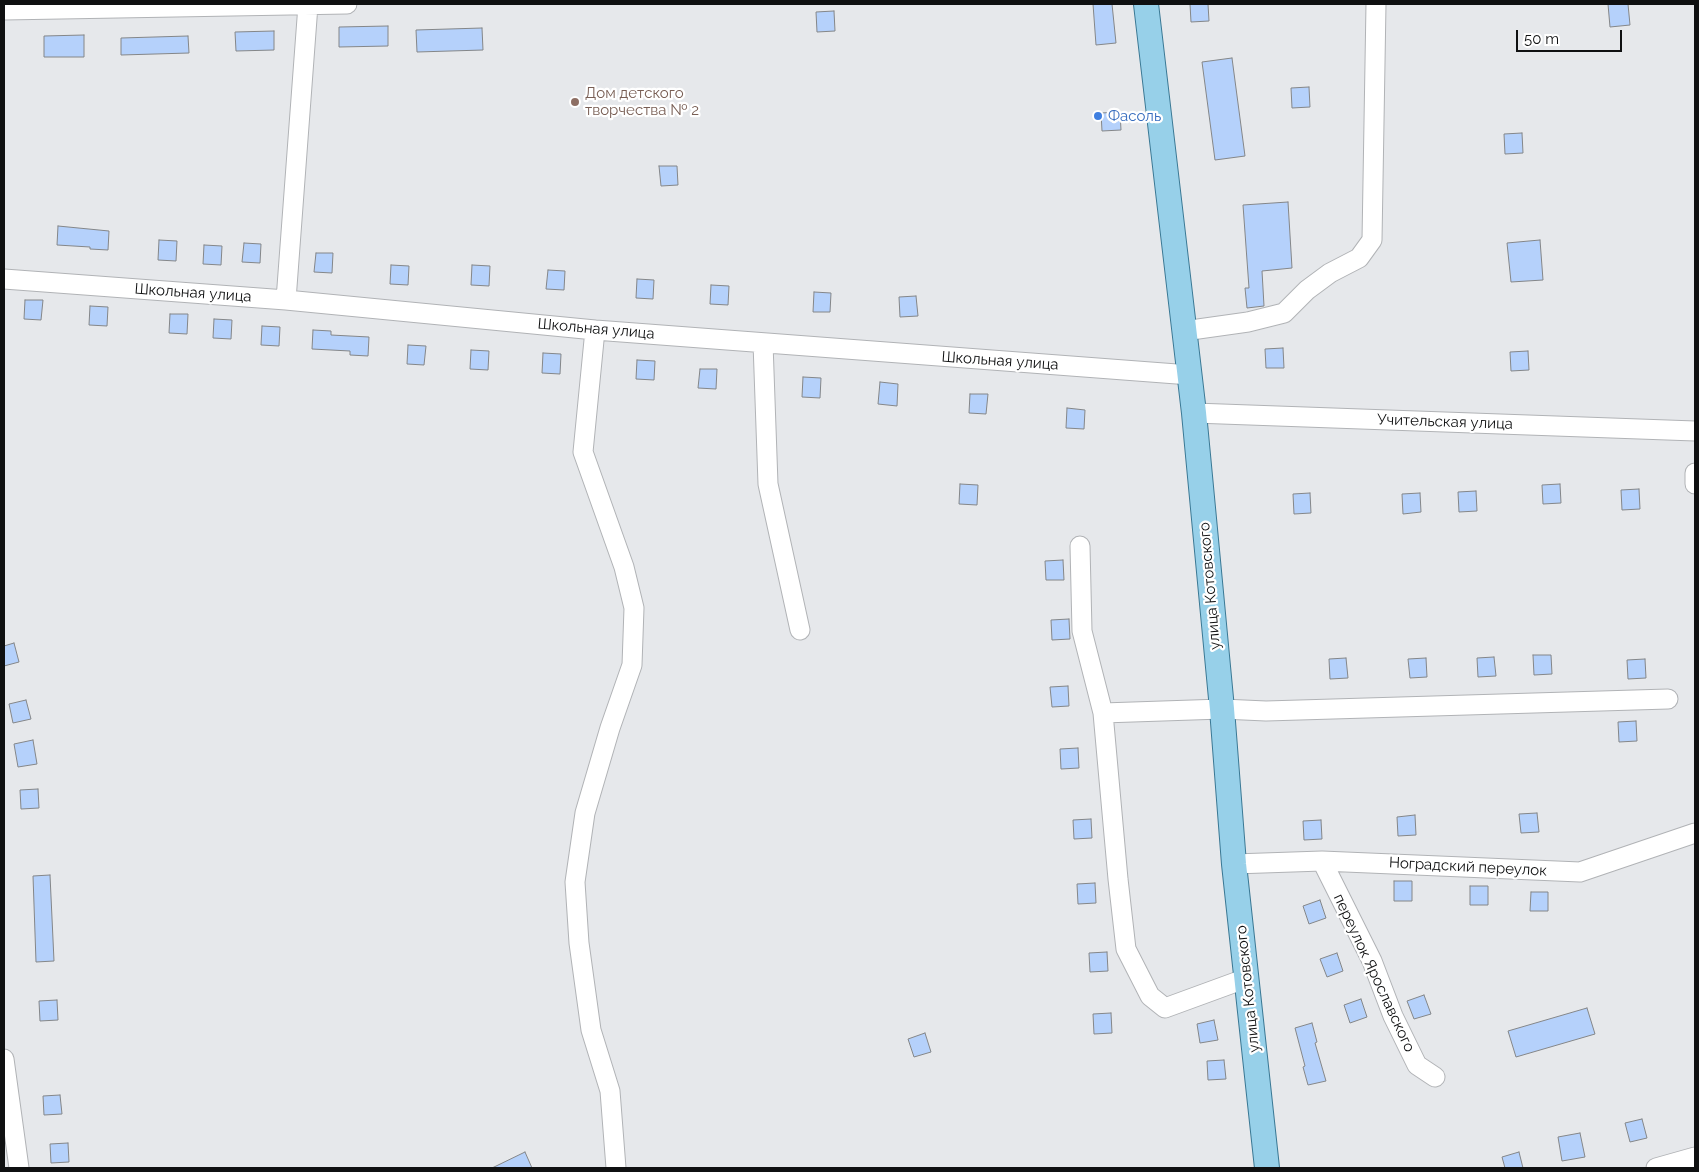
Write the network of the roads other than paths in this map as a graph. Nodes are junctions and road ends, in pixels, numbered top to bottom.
1 (347, 4) edge
2 (1146, 4) edge
3 (1376, 4) edge
4 (308, 5) junction
5 (4, 10) edge
6 (4, 279) edge
7 (286, 300) junction
8 (594, 330) junction
9 (1184, 331) junction
10 (763, 342) junction
11 (1190, 375) junction
12 (1194, 413) junction
13 (1695, 431) edge
14 (1695, 473) edge
15 (1695, 484) edge
16 (1080, 546) dead end
17 (800, 630) dead end
18 (1668, 699) dead end
19 (1222, 710) junction
20 (1103, 713) junction
21 (1695, 833) edge
22 (1322, 860) junction
23 (1234, 864) junction
24 (1247, 978) junction
25 (4, 1059) edge
26 (1435, 1078) dead end
27 (1695, 1157) edge
28 (18, 1168) edge
29 (616, 1168) edge
30 (1267, 1168) edge
31 (1656, 1168) edge

1 - 4 street
2 - 9 main road, улица Котовского
3 - 9 street
4 - 5 street
4 - 7 street
6 - 7 street, Школьная улица
7 - 8 street, Школьная улица
8 - 10 street, Школьная улица
8 - 29 street
9 - 11 main road, улица Котовского
10 - 11 street, Школьная улица
10 - 17 street
11 - 12 main road, улица Котовского
12 - 13 street, Учительская улица
12 - 19 main road, улица Котовского
14 - 15 street
16 - 20 street
18 - 19 street
19 - 20 street
19 - 23 main road, улица Котовского
20 - 24 street
21 - 22 street, Ноградский переулок
22 - 23 street, Ноградский переулок
22 - 26 street, переулок Ярославского
23 - 24 main road, улица Котовского
24 - 30 main road, улица Котовского
25 - 28 street
27 - 31 street

